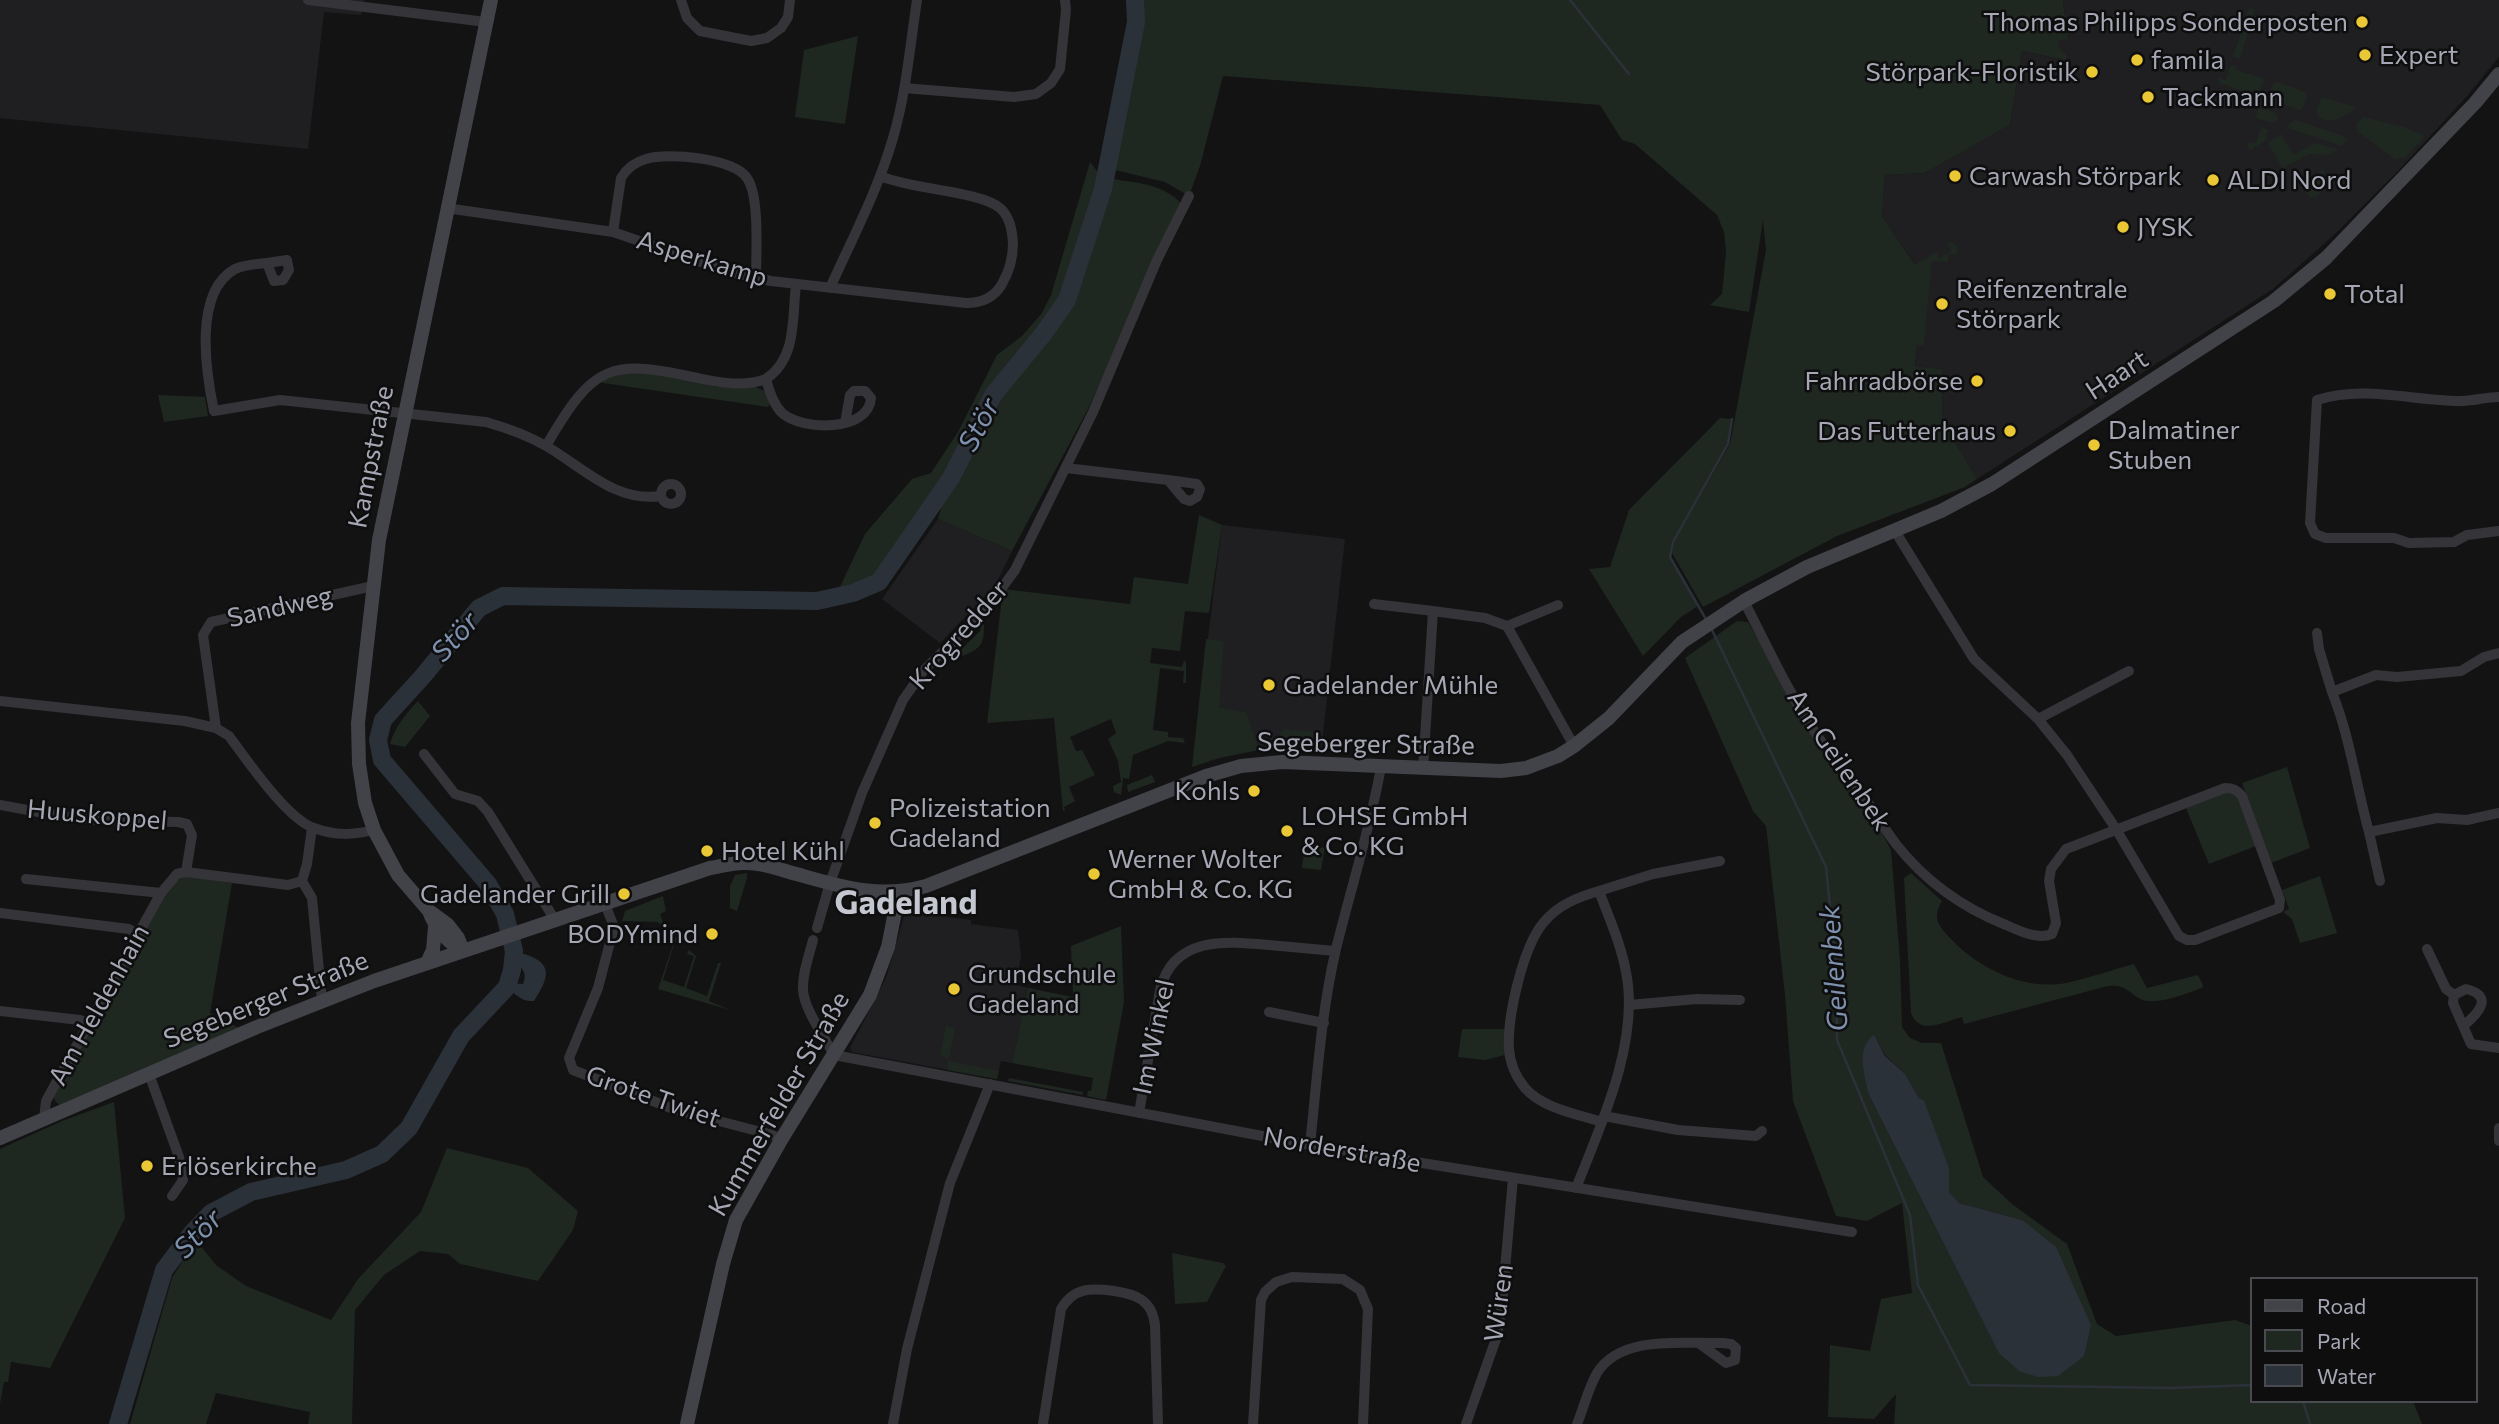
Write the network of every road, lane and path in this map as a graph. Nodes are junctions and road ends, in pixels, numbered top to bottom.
1 (308, 0) edge
2 (491, 0) edge
3 (681, 0) edge
4 (790, 0) edge
5 (917, 0) edge
6 (1065, 0) edge
7 (486, 22) junction
8 (2499, 74) edge
9 (904, 88) junction
10 (880, 176) junction
11 (1189, 196) dead end
12 (446, 208) junction
13 (613, 232) junction
14 (267, 263) dead end
15 (756, 278) junction
16 (796, 284) junction
17 (831, 288) junction
18 (765, 379) junction
19 (2499, 397) edge
20 (405, 414) junction
21 (845, 423) dead end
22 (546, 446) junction
23 (1066, 468) junction
24 (1168, 480) dead end
25 (661, 496) dead end
26 (1895, 531) junction
27 (2499, 531) edge
28 (373, 586) junction
29 (1744, 601) junction
30 (1374, 604) dead end
31 (1558, 605) dead end
32 (1433, 611) junction
33 (1507, 626) junction
34 (1704, 627) joint
35 (2317, 633) dead end
36 (2499, 653) edge
37 (2129, 671) dead end
38 (2332, 692) junction
39 (0, 701) edge
40 (2038, 719) junction
41 (216, 728) junction
42 (1574, 746) junction
43 (424, 754) dead end
44 (1381, 767) junction
45 (1423, 769) junction
46 (0, 805) edge
47 (2499, 813) edge
48 (312, 828) junction
49 (374, 830) junction
50 (2116, 830) junction
51 (2370, 832) junction
52 (1720, 861) dead end
53 (186, 872) junction
54 (26, 879) dead end
55 (302, 881) junction
56 (2380, 881) dead end
57 (830, 883) junction
58 (1599, 891) junction
59 (899, 892) junction
60 (161, 893) junction
61 (605, 904) junction
62 (429, 911) junction
63 (0, 914) edge
64 (555, 920) junction
65 (435, 927) junction
66 (817, 928) dead end
67 (138, 934) junction
68 (813, 940) dead end
69 (2427, 949) dead end
70 (463, 951) junction
71 (1335, 951) junction
72 (427, 963) junction
73 (2454, 995) junction
74 (1740, 1000) dead end
75 (322, 1002) junction
76 (1629, 1005) junction
77 (0, 1011) edge
78 (1269, 1012) dead end
79 (89, 1023) junction
80 (1324, 1023) junction
81 (2463, 1026) junction
82 (2499, 1048) edge
83 (834, 1055) junction
84 (149, 1074) junction
85 (990, 1084) junction
86 (1139, 1113) junction
87 (44, 1119) junction
88 (1603, 1119) junction
89 (2499, 1128) edge
90 (1762, 1132) dead end
91 (0, 1138) edge
92 (781, 1140) junction
93 (2499, 1141) edge
94 (1310, 1145) junction
95 (1513, 1178) junction
96 (1576, 1188) junction
97 (172, 1196) dead end
98 (1852, 1232) dead end
99 (1700, 1344) dead end
100 (687, 1424) edge
101 (893, 1424) edge
102 (1043, 1424) edge
103 (1158, 1424) edge
104 (1253, 1424) edge
105 (1363, 1424) edge
106 (1466, 1424) edge
107 (1577, 1424) edge

1 - 7 street
2 - 7 main road, Kampstraße
3 - 4 street
5 - 9 street
6 - 9 street
7 - 12 main road, Kampstraße
8 - 26 main road, Haart
9 - 10 street
10 - 17 street
10 - 17 street, Asperkamp
11 - 23 street, Krogredder
12 - 13 street, Asperkamp
12 - 20 main road, Kampstraße
13 - 15 street, Asperkamp
13 - 15 street
14 - 20 street
15 - 16 street, Asperkamp
16 - 17 street, Asperkamp
16 - 18 street
18 - 21 street
18 - 22 street
19 - 27 street
20 - 22 street
20 - 28 main road, Kampstraße
22 - 25 street
23 - 24 street
23 - 57 street, Krogredder
26 - 29 main road, Haart
26 - 40 street
28 - 41 street, Sandweg
28 - 49 main road, Kampstraße
29 - 34 main road, Haart
29 - 50 street, Am Geilenbek
30 - 32 street
31 - 33 street
32 - 33 street
32 - 45 street
33 - 42 street
34 - 42 main road, Segeberger Straße
35 - 38 street
36 - 38 street
37 - 40 street
38 - 51 street
39 - 41 street
40 - 50 street
41 - 48 street
42 - 45 main road, Segeberger Straße
43 - 64 street
44 - 45 main road, Segeberger Straße
44 - 59 main road, Segeberger Straße
44 - 71 street
46 - 53 street, Huuskoppel
47 - 51 street
48 - 49 street
48 - 55 street
49 - 62 main road, Kampstraße
50 - 50 street
51 - 56 street
52 - 58 street
53 - 55 street
53 - 60 street, Am Heldenhain
54 - 60 street, Am Heldenhain
55 - 75 street
57 - 59 main road, Segeberger Straße
57 - 61 main road, Segeberger Straße
57 - 66 street, Krogredder
58 - 76 street
58 - 88 street
59 - 83 main road, Kummerfelder Straße
60 - 67 street, Am Heldenhain
61 - 64 main road, Segeberger Straße
61 - 92 street, Grote Twiet
62 - 65 main road, Kampstraße
62 - 70 main road, Kampstraße
63 - 67 street
64 - 70 main road, Segeberger Straße
65 - 70 main road, Kampstraße
65 - 72 main road
67 - 79 street, Am Heldenhain
68 - 83 street
69 - 73 street
70 - 72 main road, Segeberger Straße
71 - 80 street
71 - 86 street, Im Winkel
72 - 75 main road, Segeberger Straße
73 - 81 street
73 - 81 street
74 - 76 street
75 - 84 main road, Segeberger Straße
76 - 88 street
77 - 79 street
78 - 80 street
79 - 87 street, Am Heldenhain
80 - 94 street
81 - 82 street
83 - 85 street, Norderstraße
83 - 92 main road, Kummerfelder Straße
84 - 87 main road, Segeberger Straße
84 - 97 street
85 - 86 street, Norderstraße
85 - 101 street
86 - 94 street, Norderstraße
87 - 91 main road, Segeberger Straße
88 - 90 street
88 - 96 street
89 - 93 street
92 - 100 main road, Kummerfelder Straße
94 - 95 street, Norderstraße
95 - 96 street, Norderstraße
95 - 106 street, Würen
96 - 98 street, Norderstraße
99 - 107 street
102 - 103 street
104 - 105 street

